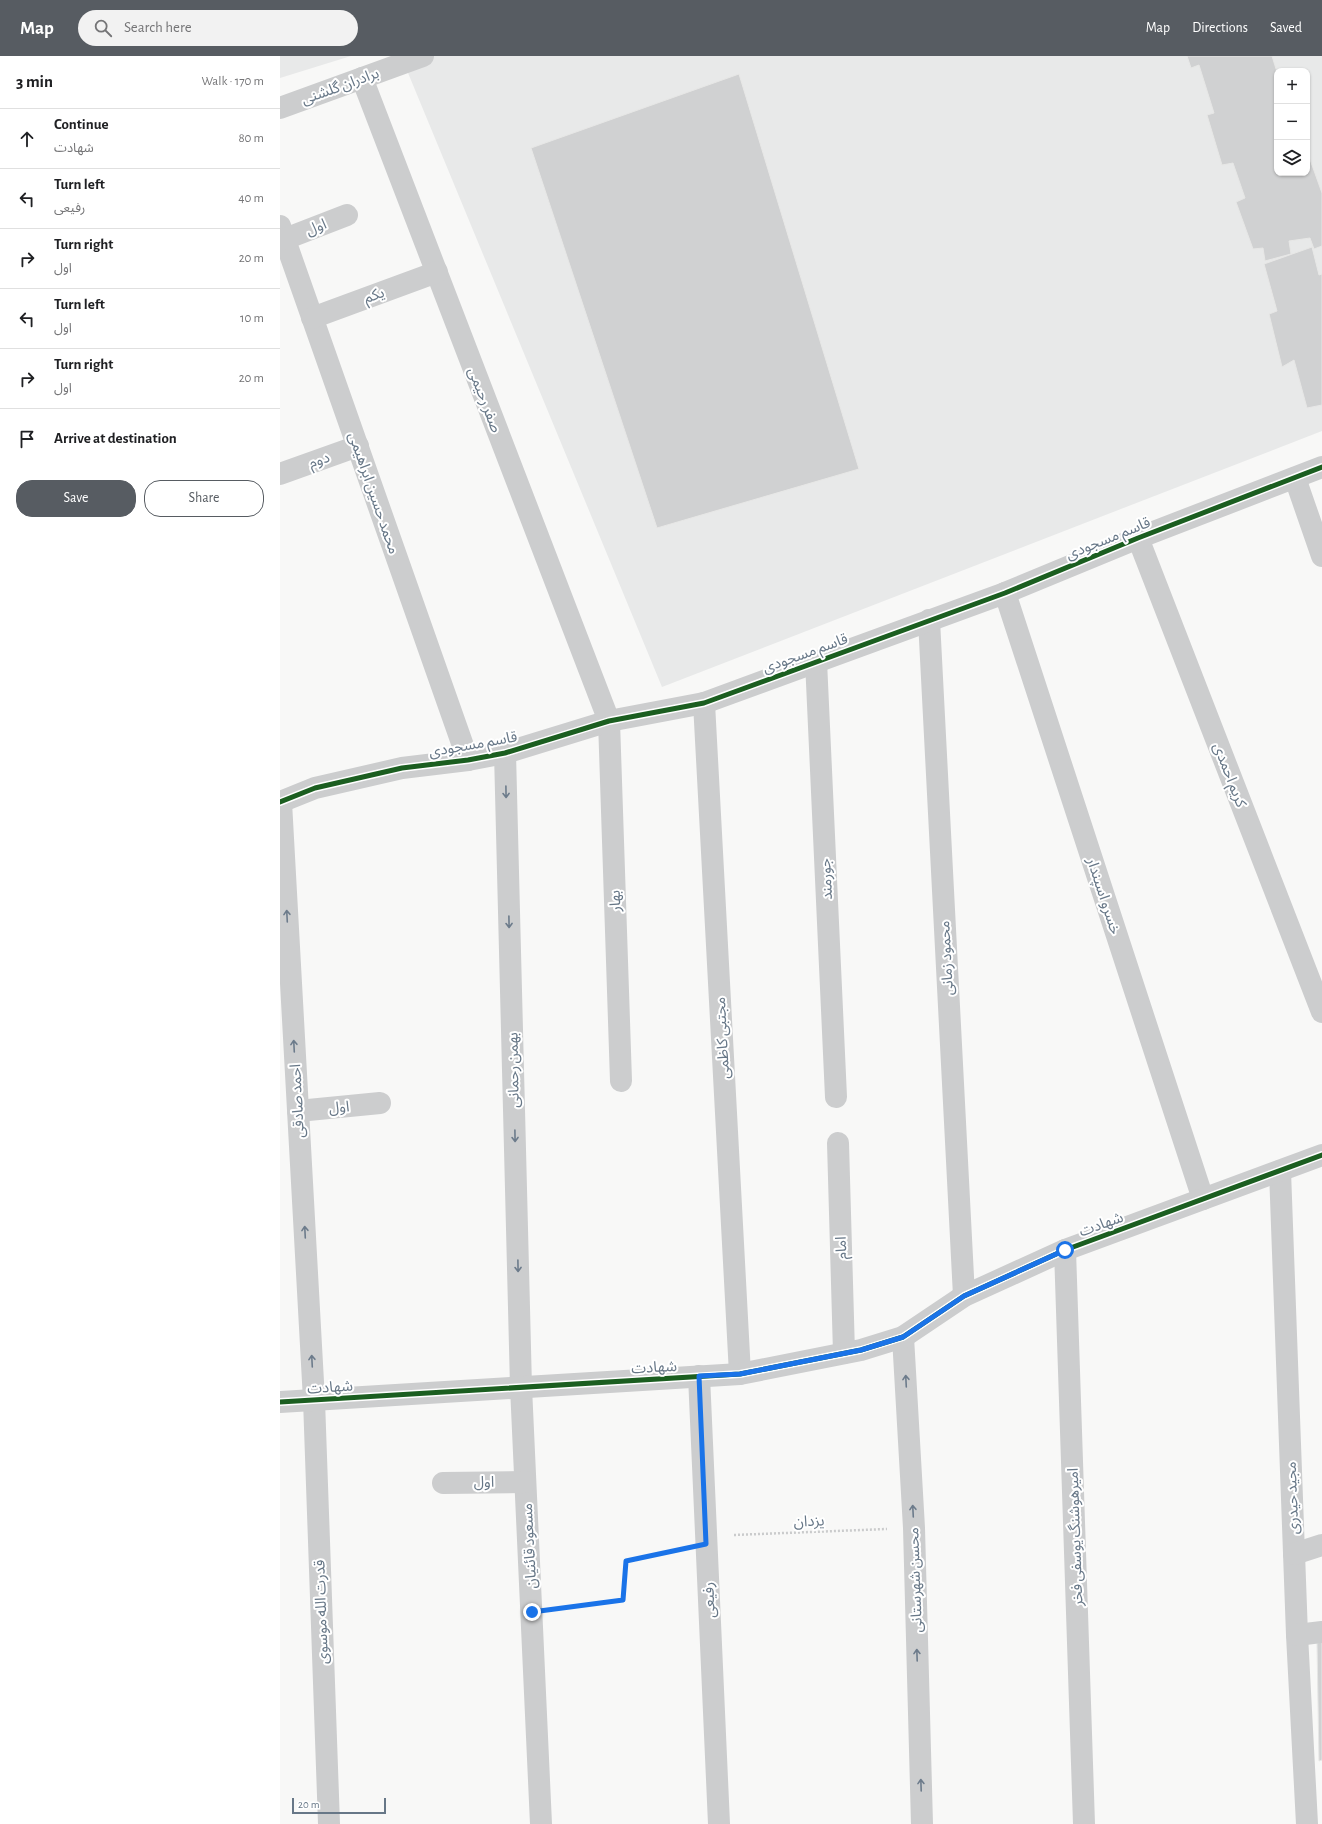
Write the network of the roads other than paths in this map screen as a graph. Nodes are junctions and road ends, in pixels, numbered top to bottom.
1 (423, 56) edge
2 (362, 78) junction
3 (280, 108) edge
4 (346, 215) dead end
5 (282, 233) edge
6 (436, 272) junction
7 (312, 318) junction
8 (358, 446) junction
9 (1322, 467) edge
10 (280, 474) edge
11 (1295, 478) junction
12 (1138, 538) junction
13 (1322, 556) edge
14 (1006, 593) junction
15 (928, 620) junction
16 (816, 661) junction
17 (704, 703) junction
18 (609, 721) junction
19 (504, 753) junction
20 (468, 760) junction
21 (281, 802) edge
22 (1322, 1012) edge
23 (621, 1081) dead end
24 (836, 1097) dead end
25 (380, 1103) dead end
26 (298, 1111) junction
27 (838, 1143) dead end
28 (1322, 1156) edge
29 (1280, 1171) junction
30 (1203, 1199) junction
31 (1065, 1250) junction
32 (964, 1296) junction
33 (903, 1337) junction
34 (844, 1353) junction
35 (740, 1374) junction
36 (699, 1376) junction
37 (521, 1387) junction
38 (314, 1400) junction
39 (280, 1402) edge
40 (525, 1482) junction
41 (443, 1483) dead end
42 (1322, 1545) edge
43 (1294, 1554) junction
44 (1322, 1632) edge
45 (1297, 1635) junction
46 (328, 1824) edge
47 (542, 1824) edge
48 (719, 1824) edge
49 (922, 1824) edge
50 (1084, 1824) edge
51 (1307, 1824) edge

1 - 2 street, برادران گلشنی
2 - 3 street, برادران گلشنی
2 - 6 street, صفر رحیمی
4 - 5 street, اول
5 - 7 street, محمد حسین ابراهیمی
6 - 7 street, یکم
6 - 18 street, صفر رحیمی
7 - 8 street, محمد حسین ابراهیمی
8 - 10 street, دوم
8 - 20 street, محمد حسین ابراهیمی
9 - 11 street, قاسم مسجودی
11 - 12 street, قاسم مسجودی
11 - 13 street
12 - 14 street, قاسم مسجودی
12 - 22 street, کریم احمدی
14 - 15 street, قاسم مسجودی
14 - 30 street, خسرو اسپندار
15 - 16 street, قاسم مسجودی
15 - 32 street, محمود زمانی
16 - 17 street, قاسم مسجودی
16 - 24 street, جورمند
17 - 18 street, قاسم مسجودی
17 - 35 street, مجتبی کاظمی
18 - 19 street, قاسم مسجودی
18 - 23 street, بهار
19 - 20 street, قاسم مسجودی
19 -> 37 street, بهمن رحمانی
20 - 21 street, قاسم مسجودی
26 -> 21 street, احمد صادقی
25 - 26 street, اول
38 -> 26 street, احمد صادقی
27 - 34 street, امام
28 - 29 street, شهادت
29 - 30 street, شهادت
29 - 43 street, مجید حیدری
30 - 31 street, شهادت
31 - 32 street, شهادت
31 - 50 street, امیرهوشنگ یوسفی فخر
32 - 33 street, شهادت
33 - 34 street, شهادت
49 -> 33 street, محسن شهرستانی
34 - 35 street, شهادت
35 - 36 street, شهادت
36 - 37 street, شهادت
36 - 48 street, رفیعی
37 - 38 street, شهادت
37 - 40 street, مسعود قائنیان
38 - 39 street, شهادت
38 - 46 street, قدرت الله موسوی
40 - 41 street, اول
40 - 47 street, مسعود قائنیان
42 - 43 street
43 - 45 street, مجید حیدری
44 - 45 street
45 - 51 street, مجید حیدری

